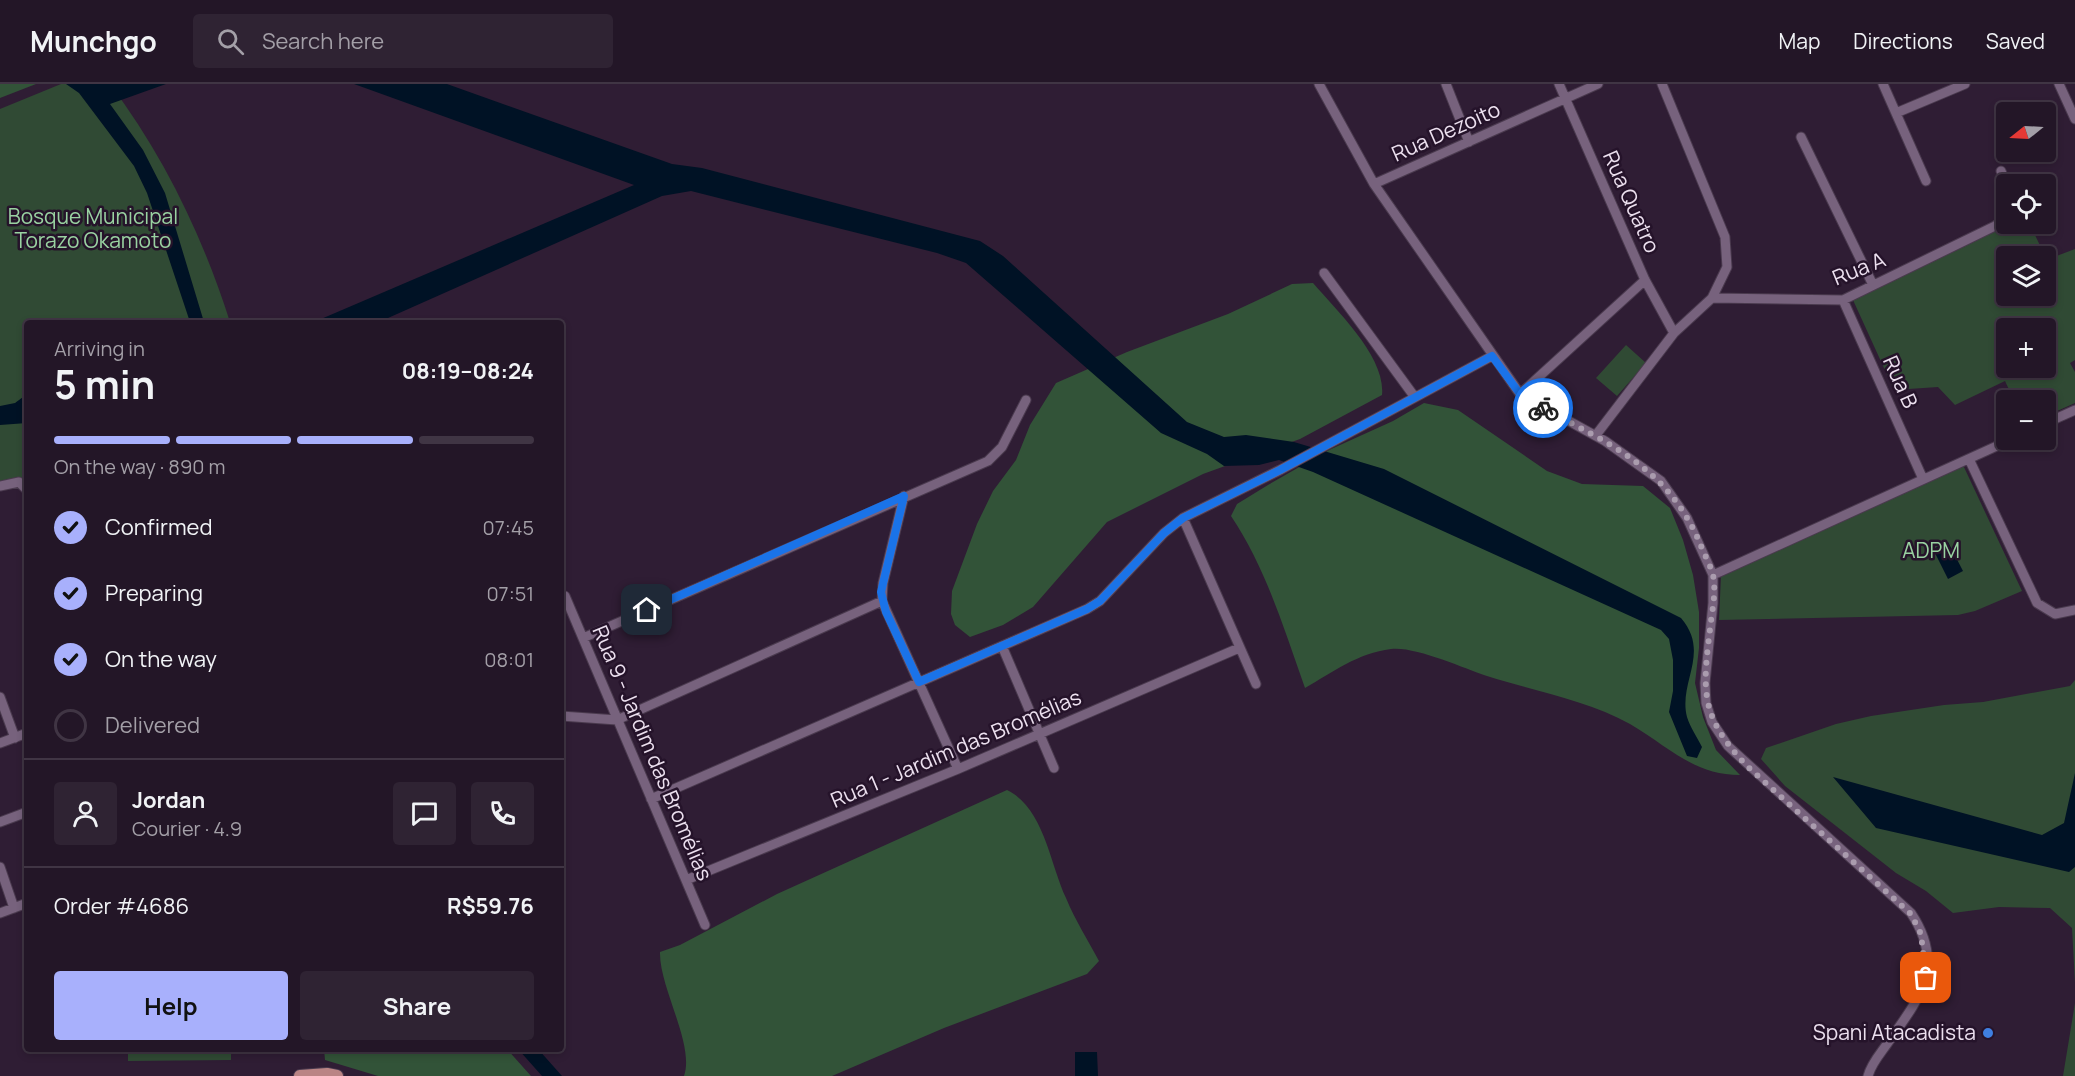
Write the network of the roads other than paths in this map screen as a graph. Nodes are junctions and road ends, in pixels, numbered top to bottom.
1 (1319, 84) edge
2 (1446, 84) edge
3 (1559, 84) edge
4 (1598, 84) edge
5 (1662, 84) edge
6 (1883, 84) edge
7 (1965, 84) edge
8 (2059, 84) edge
9 (1565, 98) junction
10 (1896, 113) junction
11 (2075, 119) edge
12 (1801, 137) dead end
13 (1469, 142) junction
14 (2001, 171) dead end
15 (2002, 174) edge
16 (1926, 181) dead end
17 (1374, 184) junction
18 (1996, 225) edge
19 (1324, 273) dead end
20 (1645, 280) junction
21 (1873, 285) junction
22 (1712, 298) junction
23 (1843, 300) junction
24 (1674, 333) junction
25 (1492, 356) junction
26 (1520, 394) junction
27 (1414, 396) junction
28 (1026, 400) dead end
29 (2075, 410) edge
30 (2056, 419) edge
31 (1596, 435) junction
32 (1996, 446) edge
33 (1968, 459) junction
34 (1923, 479) junction
35 (24, 485) edge
36 (0, 486) edge
37 (904, 496) junction
38 (1183, 518) junction
39 (1713, 575) junction
40 (565, 596) dead end
41 (882, 601) junction
42 (2075, 610) edge
43 (583, 638) junction
44 (1002, 646) junction
45 (1239, 648) junction
46 (919, 682) junction
47 (1256, 684) dead end
48 (0, 697) edge
49 (564, 716) edge
50 (617, 720) junction
51 (24, 734) edge
52 (1039, 734) junction
53 (15, 738) junction
54 (0, 743) edge
55 (1054, 768) dead end
56 (958, 769) junction
57 (651, 799) junction
58 (24, 813) edge
59 (0, 822) edge
60 (0, 867) edge
61 (686, 880) junction
62 (24, 904) edge
63 (14, 908) junction
64 (0, 913) edge
65 (705, 925) dead end
66 (300, 1076) edge
67 (337, 1076) edge
68 (1868, 1076) edge

1 - 17 street
2 - 13 street
3 - 9 street, Rua Quatro
4 - 9 street, Rua Dezoito
5 - 22 street
6 - 10 street
7 - 10 street
8 - 11 street
9 - 13 street, Rua Dezoito
9 - 20 street, Rua Quatro
10 - 16 street
12 - 21 street
13 - 17 street, Rua Dezoito
14 - 15 street
17 - 25 street
18 - 21 street, Rua A
19 - 27 street
20 - 24 street, Rua Quatro
20 - 26 street
21 - 23 street, Rua A
22 - 23 street, Rua A
22 - 24 street
23 - 34 street, Rua B
24 - 31 street
25 - 26 street
25 - 27 street
26 - 31 street
27 - 38 street
28 - 37 street
29 - 30 street
31 - 39 street
32 - 33 street
33 - 34 street
33 - 42 street
34 - 39 street
35 - 36 street
37 - 41 street
37 - 43 street
38 - 44 street
38 - 45 street
39 - 68 street
40 - 43 street, Rua 9 - Jardim das Bromélias
41 - 46 street
41 - 50 street
43 - 50 street, Rua 9 - Jardim das Bromélias
44 - 46 street
44 - 52 street
45 - 47 street
45 - 52 street, Rua 1 - Jardim das Bromélias
46 - 56 street
46 - 57 street
48 - 53 street
49 - 50 street
50 - 57 street, Rua 9 - Jardim das Bromélias
51 - 53 street
52 - 55 street
52 - 56 street, Rua 1 - Jardim das Bromélias
53 - 54 street
56 - 61 street, Rua 1 - Jardim das Bromélias
57 - 61 street, Rua 9 - Jardim das Bromélias
58 - 59 street
60 - 63 street
61 - 65 street, Rua 9 - Jardim das Bromélias
62 - 63 street
63 - 64 street
66 - 67 main road

